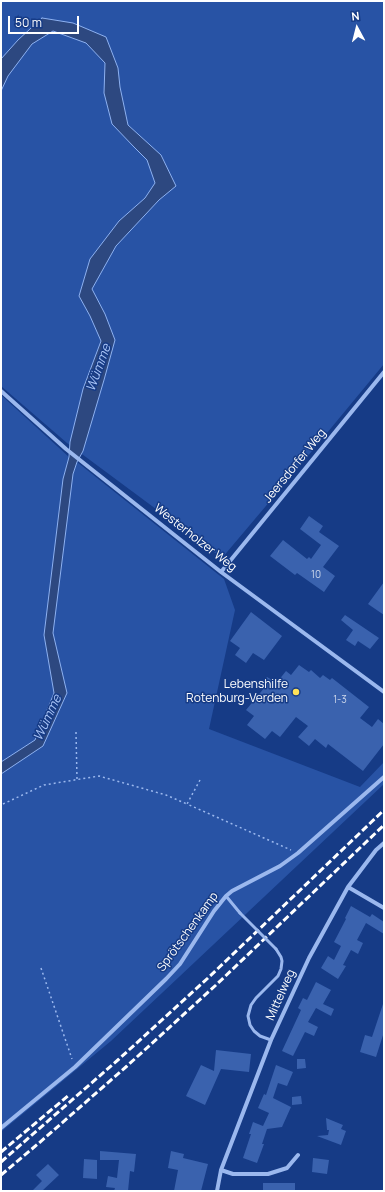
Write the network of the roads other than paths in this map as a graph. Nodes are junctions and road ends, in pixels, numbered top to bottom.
1 (384, 372) edge
2 (1, 391) edge
3 (221, 572) junction
4 (384, 692) edge
5 (384, 777) edge
6 (384, 843) edge
7 (348, 887) junction
8 (226, 896) junction
9 (384, 908) edge
10 (271, 1040) junction
11 (1, 1128) edge
12 (298, 1155) dead end
13 (221, 1170) junction
14 (217, 1191) edge

1 - 3 street, Jeersdorfer Weg
2 - 3 street, Westerholzer Weg
3 - 4 street, Westerholzer Weg
5 - 8 street, Sprötschenkamp
6 - 7 street, Mittelweg
7 - 9 street
7 - 10 street, Mittelweg
8 - 10 lane, bridge
8 - 11 street, Sprötschenkamp
10 - 13 street, Mittelweg
12 - 13 street
13 - 14 street, Mittelweg

